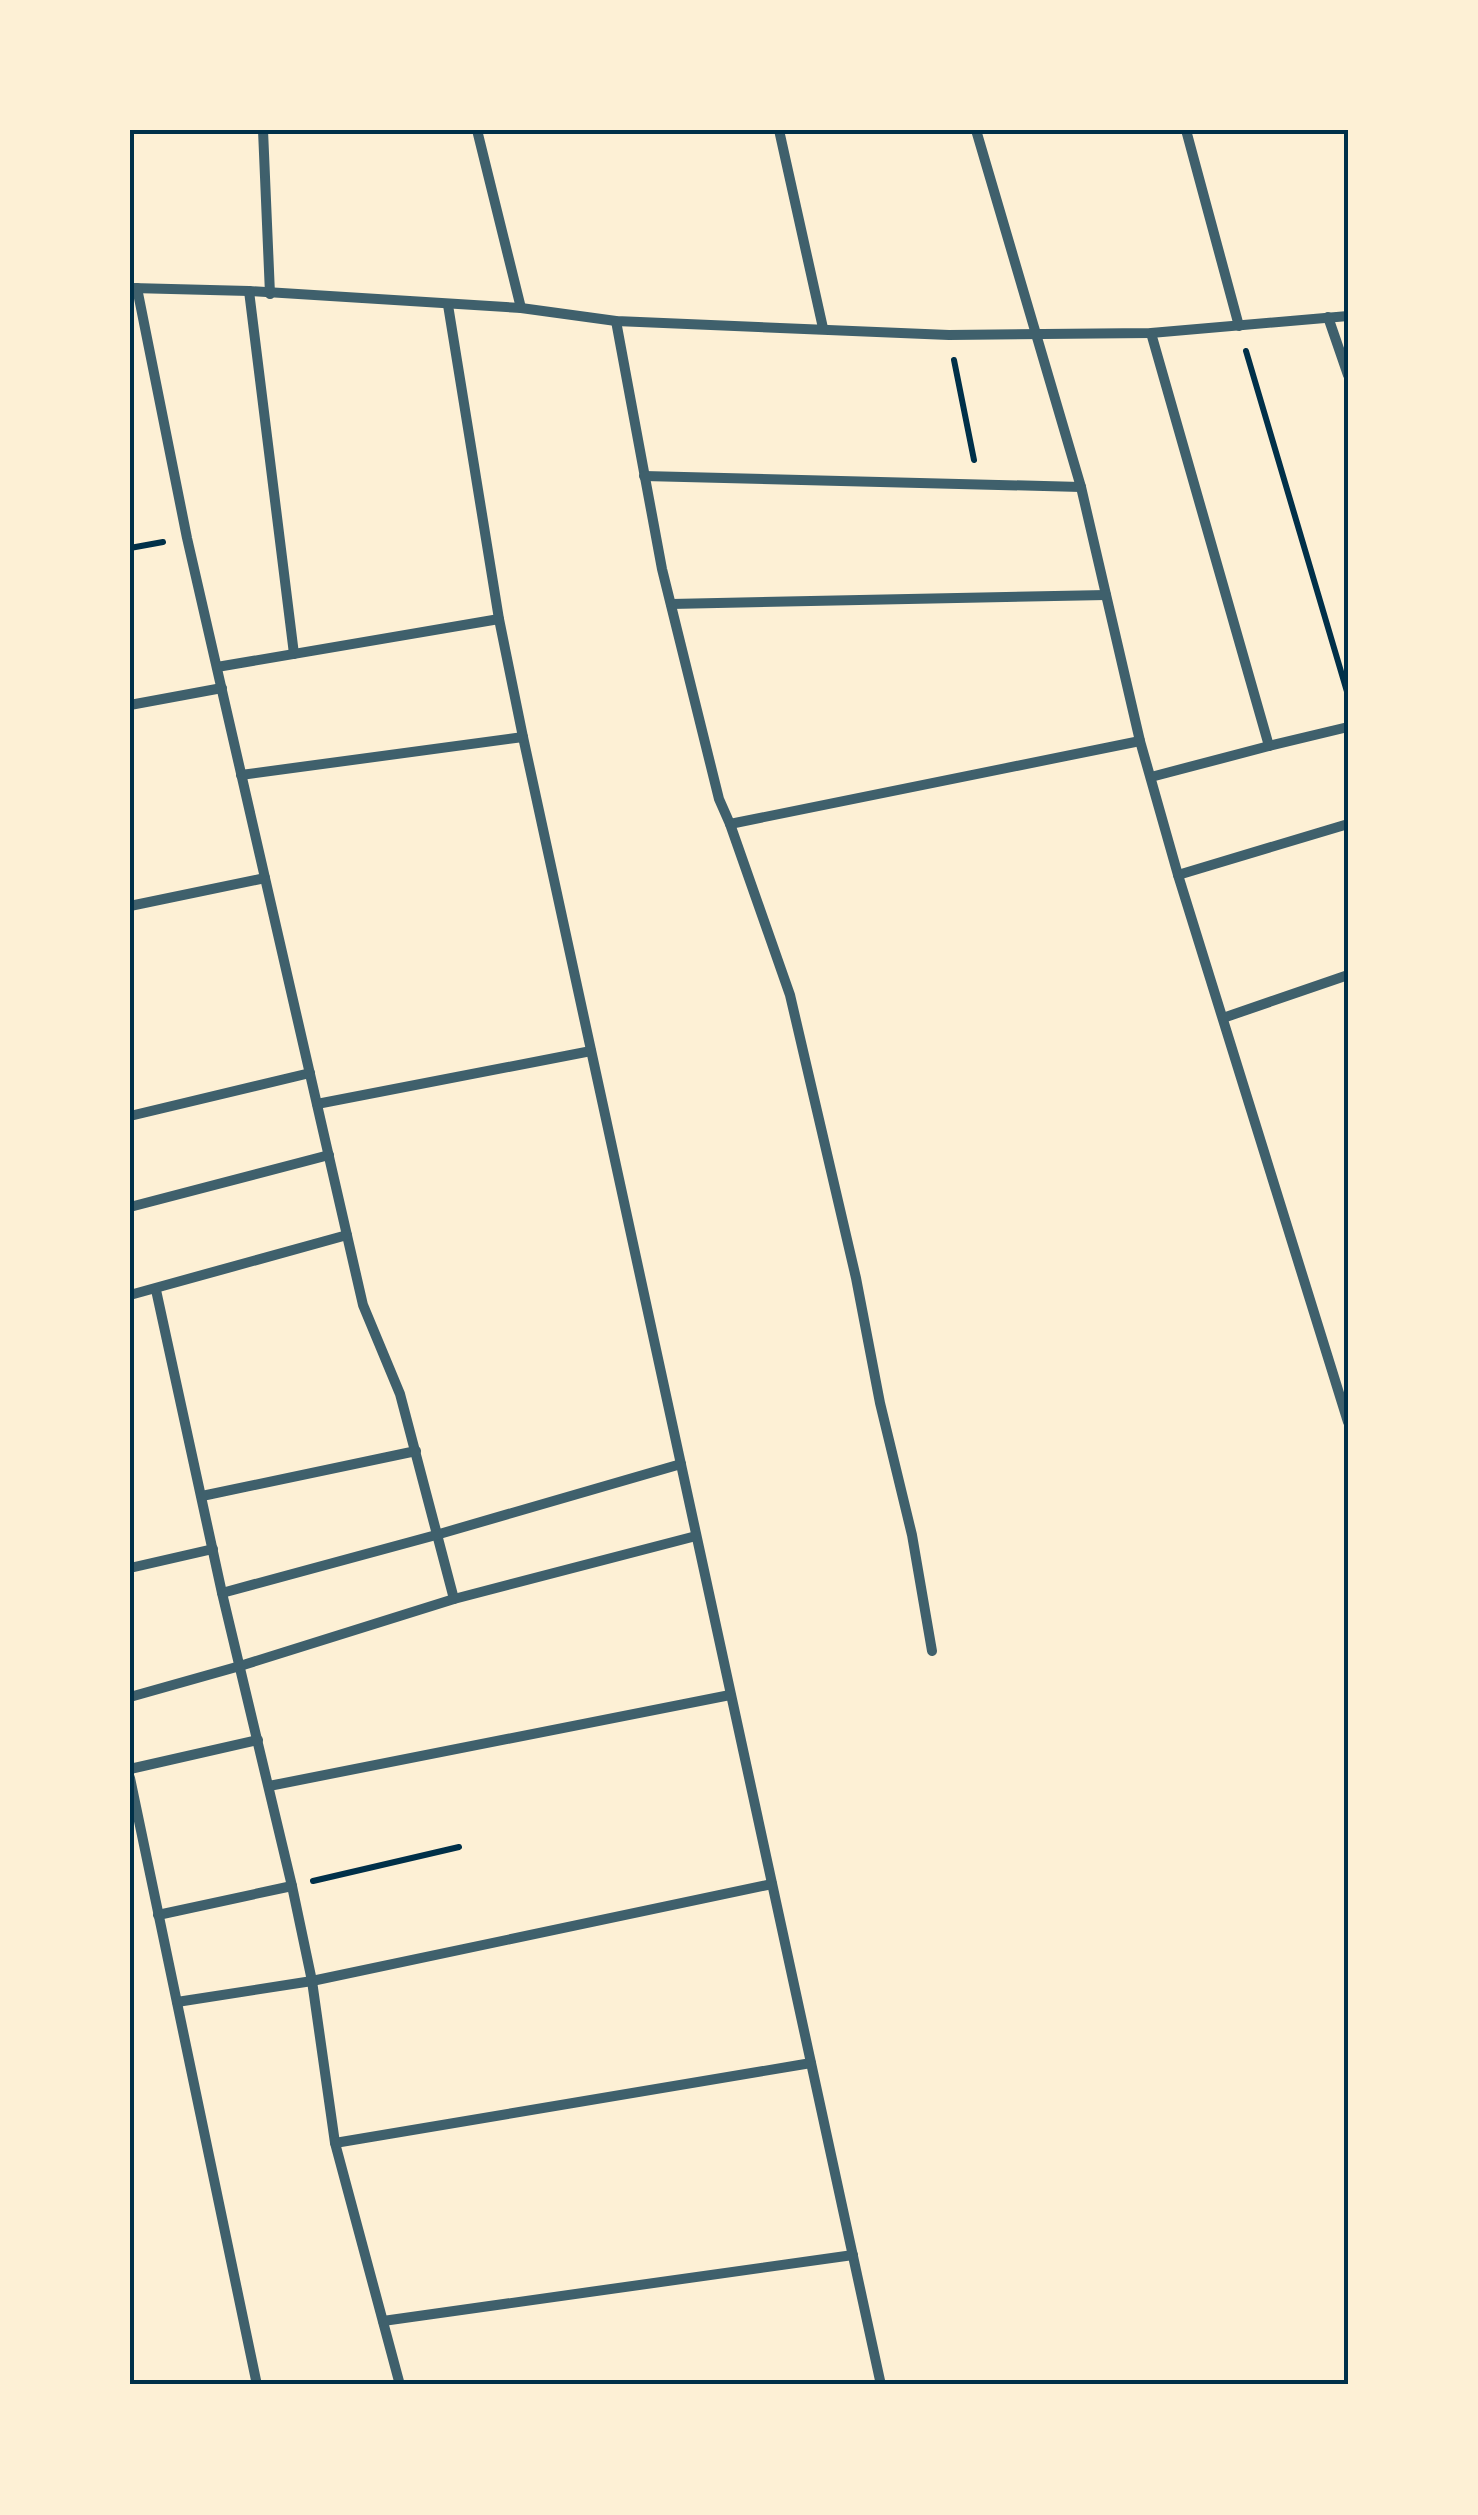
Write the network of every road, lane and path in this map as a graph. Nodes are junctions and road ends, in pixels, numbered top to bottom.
1 (262, 130) edge
2 (477, 130) edge
3 (778, 130) edge
4 (976, 130) edge
5 (1186, 130) edge
6 (133, 288) edge
7 (249, 291) junction
8 (270, 294) junction
9 (448, 305) junction
10 (522, 308) junction
11 (1348, 316) edge
12 (1328, 317) junction
13 (616, 320) junction
14 (1239, 326) junction
15 (823, 328) junction
16 (1150, 333) junction
17 (1037, 334) junction
18 (949, 335) junction
19 (1348, 375) edge
20 (644, 476) junction
21 (979, 486) junction
22 (1081, 487) junction
23 (1106, 595) junction
24 (671, 604) junction
25 (498, 618) junction
26 (294, 654) junction
27 (216, 667) junction
28 (222, 688) junction
29 (1348, 695) edge
30 (130, 705) edge
31 (1348, 728) edge
32 (523, 738) junction
33 (1140, 741) junction
34 (1269, 746) junction
35 (241, 775) junction
36 (1152, 777) junction
37 (730, 824) junction
38 (1348, 824) edge
39 (1178, 875) junction
40 (266, 878) junction
41 (130, 906) edge
42 (1348, 976) edge
43 (1223, 1018) junction
44 (591, 1051) junction
45 (310, 1073) junction
46 (317, 1104) junction
47 (130, 1116) edge
48 (329, 1155) junction
49 (130, 1207) edge
50 (347, 1235) junction
51 (156, 1290) junction
52 (130, 1295) edge
53 (1348, 1422) edge
54 (416, 1451) junction
55 (680, 1464) junction
56 (202, 1496) junction
57 (436, 1534) junction
58 (696, 1536) junction
59 (213, 1549) junction
60 (130, 1568) edge
61 (222, 1593) junction
62 (454, 1599) junction
63 (932, 1651) dead end
64 (240, 1666) junction
65 (730, 1694) junction
66 (130, 1697) edge
67 (258, 1740) junction
68 (130, 1769) edge
69 (130, 1778) edge
70 (269, 1786) junction
71 (459, 1847) dead end
72 (772, 1884) junction
73 (292, 1886) junction
74 (158, 1914) junction
75 (312, 1981) junction
76 (177, 2002) junction
77 (811, 2063) junction
78 (335, 2143) junction
79 (853, 2255) junction
80 (383, 2321) junction
81 (258, 2385) edge
82 (400, 2385) edge
83 (881, 2385) edge

1 - 8 street
2 - 10 street
3 - 15 street
4 - 17 street
5 - 14 street
6 - 7 street
6 - 27 street
7 - 8 street
7 - 26 street
8 - 9 street
9 - 10 street
9 - 25 street
10 - 13 street
11 - 12 street
12 - 14 street
12 - 19 street
13 - 15 street
13 - 20 street
14 - 16 street
14 - 29 path
15 - 18 street
16 - 17 street
16 - 34 street
17 - 18 street
17 - 22 street
18 - 21 path
20 - 21 street
20 - 24 street
21 - 22 street
22 - 23 street
23 - 24 street
23 - 33 street
24 - 37 street
25 - 26 street
25 - 32 street
26 - 27 street
27 - 28 street
28 - 30 street
28 - 35 street
31 - 34 street
32 - 35 street
32 - 44 street
33 - 36 street
33 - 37 street
34 - 36 street
35 - 40 street
36 - 39 street
37 - 63 street
38 - 39 street
39 - 43 street
40 - 41 street
40 - 45 street
42 - 43 street
43 - 53 street
44 - 46 street
44 - 55 street
45 - 46 street
45 - 47 street
46 - 48 street
48 - 49 street
48 - 50 street
50 - 51 street
50 - 54 street
51 - 52 street
51 - 56 street
54 - 56 street
54 - 57 street
55 - 57 street
55 - 58 street
56 - 59 street
57 - 61 street
57 - 62 street
58 - 62 street
58 - 65 street
59 - 60 street
59 - 61 street
61 - 64 street
62 - 64 street
64 - 66 street
64 - 67 street
65 - 70 street
65 - 72 street
67 - 68 street
67 - 70 street
69 - 74 street
70 - 73 street
71 - 73 path
72 - 75 street
72 - 77 street
73 - 74 street
73 - 75 street
74 - 76 street
75 - 76 street
75 - 78 street
76 - 81 street
77 - 78 street
77 - 79 street
78 - 80 street
79 - 80 street
79 - 83 street
80 - 82 street

